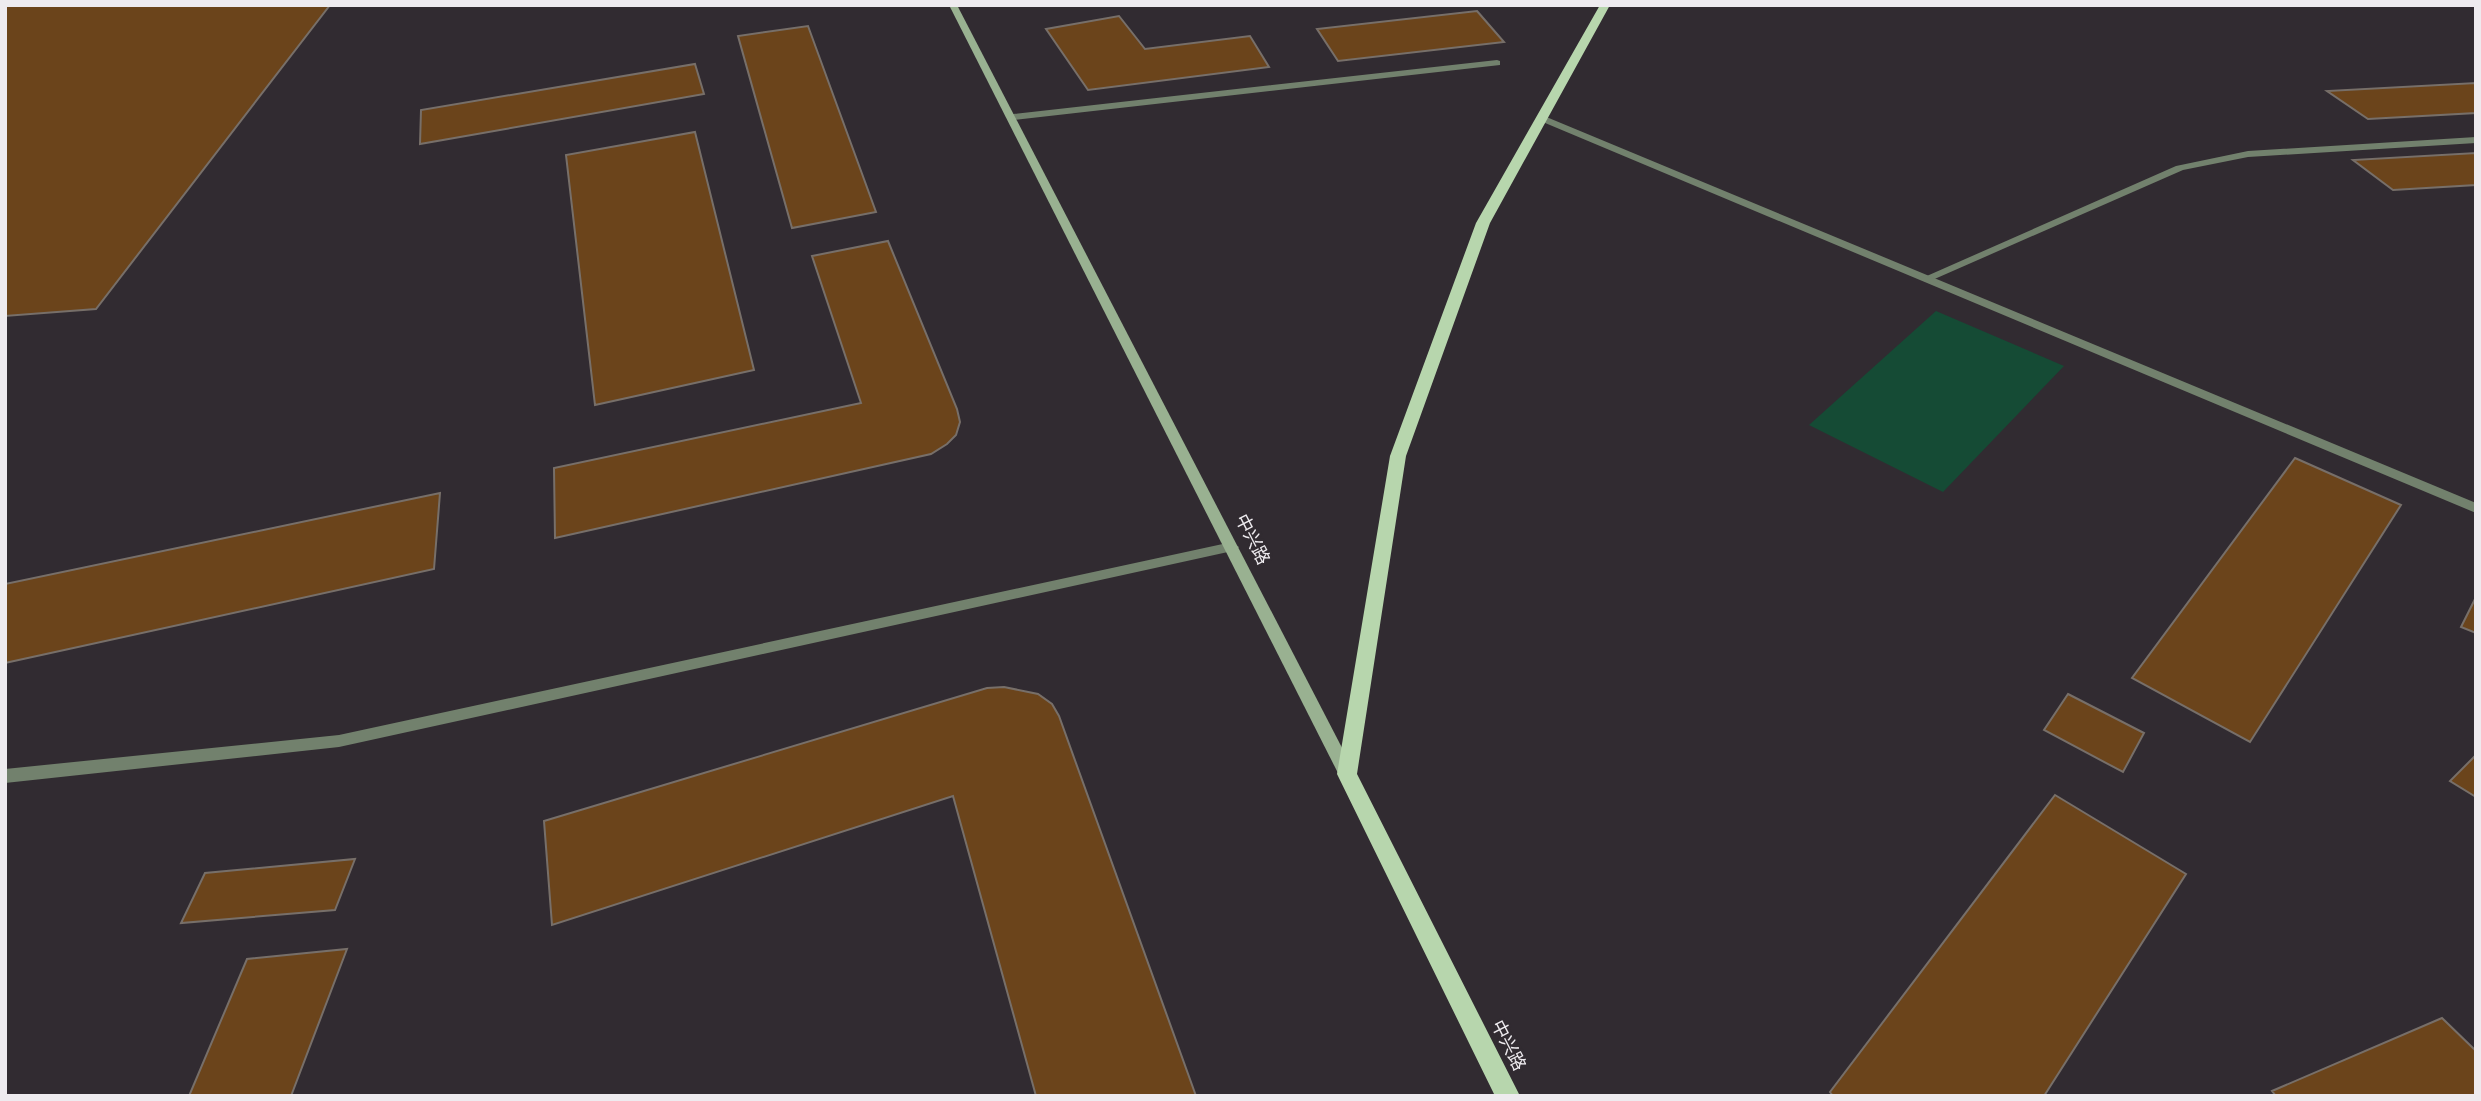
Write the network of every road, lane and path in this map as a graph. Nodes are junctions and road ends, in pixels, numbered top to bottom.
1 (953, 5) edge
2 (1605, 5) edge
3 (1497, 63) dead end
4 (1013, 117) junction
5 (1541, 118) junction
6 (2476, 140) edge
7 (1926, 279) junction
8 (2476, 508) edge
9 (1232, 547) junction
10 (1347, 774) junction
11 (5, 776) edge
12 (1508, 1096) edge

1 - 4 main road, 中兴路
2 - 5 main road
3 - 4 street
4 - 9 main road, 中兴路
5 - 7 street
5 - 10 main road
6 - 7 street
7 - 8 street
9 - 10 main road, 中兴路
9 - 11 street
10 - 12 main road, 中兴路

